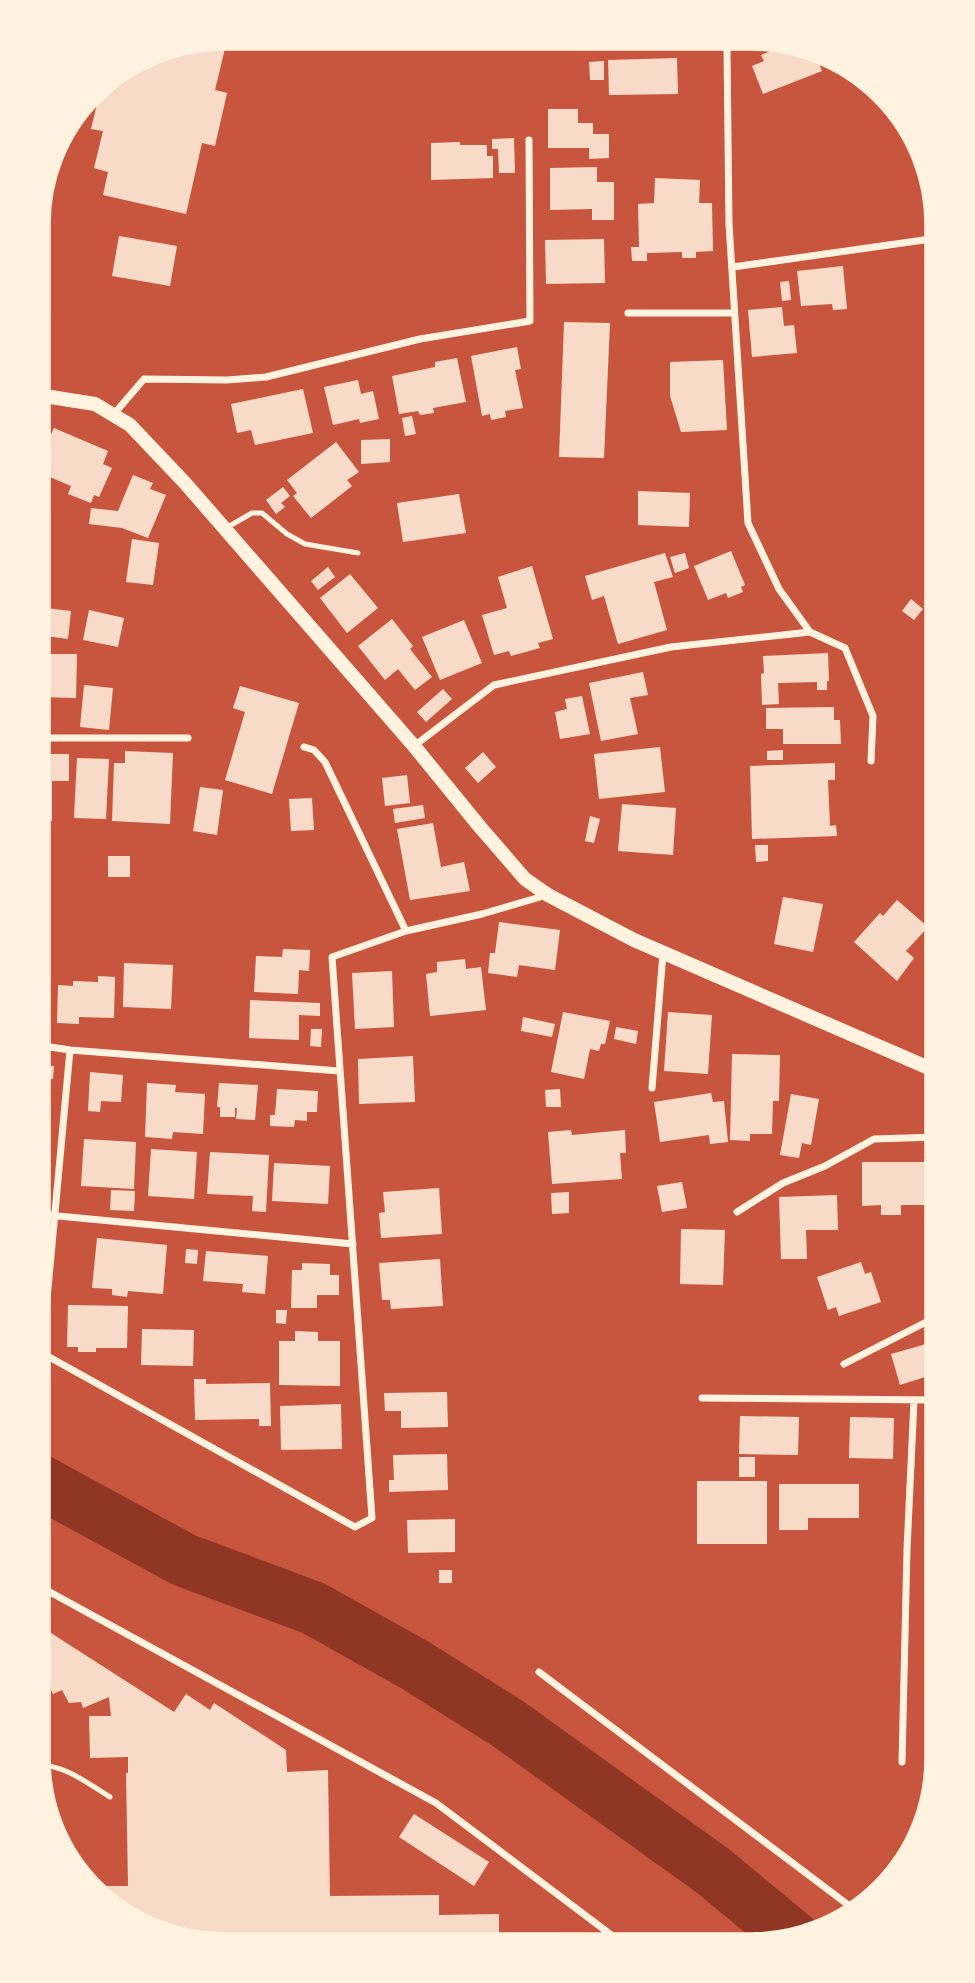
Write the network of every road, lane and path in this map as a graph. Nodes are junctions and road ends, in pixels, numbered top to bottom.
1 (726, 49) edge
2 (530, 140) dead end
3 (926, 240) edge
4 (733, 268) junction
5 (628, 313) dead end
6 (733, 313) junction
7 (49, 397) edge
8 (114, 414) junction
9 (225, 529) junction
10 (358, 553) dead end
11 (810, 632) junction
12 (49, 738) edge
13 (188, 738) dead end
14 (414, 746) junction
15 (304, 747) dead end
16 (871, 761) dead end
17 (548, 895) junction
18 (406, 931) junction
19 (663, 953) junction
20 (49, 1047) edge
21 (70, 1050) junction
22 (926, 1067) edge
23 (339, 1072) junction
24 (652, 1088) dead end
25 (926, 1137) edge
26 (737, 1212) dead end
27 (49, 1215) edge
28 (56, 1215) junction
29 (353, 1244) junction
30 (49, 1284) edge
31 (926, 1322) edge
32 (49, 1357) edge
33 (844, 1364) dead end
34 (702, 1398) dead end
35 (914, 1400) junction
36 (926, 1400) edge
37 (49, 1592) edge
38 (539, 1672) dead end
39 (902, 1762) dead end
40 (49, 1765) edge
41 (110, 1797) dead end
42 (848, 1904) edge
43 (610, 1934) edge

1 - 4 street
2 - 8 street
3 - 4 street
4 - 6 street
5 - 6 street
6 - 11 street
7 - 8 main road
8 - 9 main road
9 - 10 lane
9 - 14 main road
11 - 14 street
11 - 16 street
12 - 13 street
14 - 17 main road
15 - 18 street
17 - 18 street
17 - 19 main road
18 - 23 street
19 - 22 main road
19 - 24 street
20 - 21 street
21 - 23 street
21 - 28 street
23 - 29 street
25 - 26 street
27 - 28 street
28 - 29 street
28 - 30 street
29 - 32 street
31 - 33 street
34 - 35 street
35 - 36 street
35 - 39 street
37 - 43 street
38 - 42 street
40 - 41 lane

